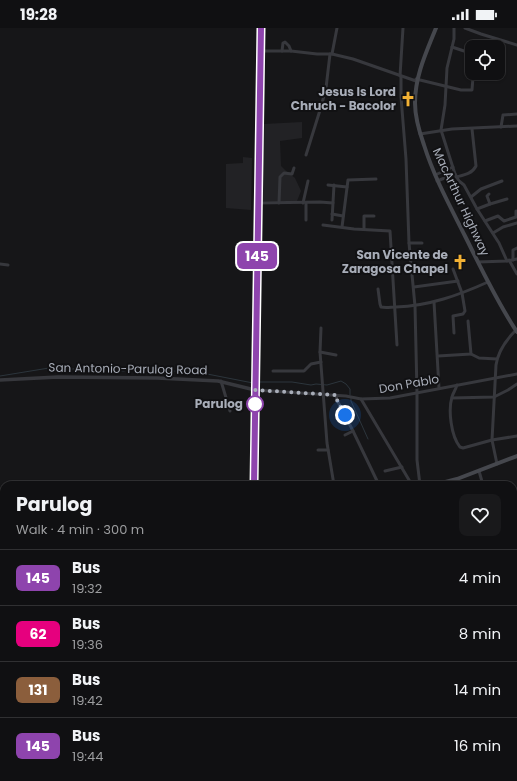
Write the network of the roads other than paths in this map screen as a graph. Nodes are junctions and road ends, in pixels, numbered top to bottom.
1 (261, 28) edge
2 (337, 28) edge
3 (403, 28) edge
4 (436, 28) edge
5 (454, 28) edge
6 (465, 28) edge
7 (517, 45) edge
8 (452, 46) junction
9 (260, 51) junction
10 (282, 51) junction
11 (291, 51) junction
12 (464, 51) dead end
13 (331, 54) junction
14 (400, 76) junction
15 (416, 80) junction
16 (473, 80) edge
17 (446, 87) junction
18 (517, 114) edge
19 (517, 126) edge
20 (501, 127) junction
21 (472, 129) junction
22 (441, 130) junction
23 (420, 134) junction
24 (306, 155) dead end
25 (453, 167) junction
26 (294, 168) dead end
27 (435, 175) junction
28 (456, 175) junction
29 (376, 179) dead end
30 (308, 181) dead end
31 (438, 181) junction
32 (502, 182) dead end
33 (328, 185) dead end
34 (334, 185) junction
35 (347, 187) junction
36 (489, 194) dead end
37 (471, 197) junction
38 (507, 199) dead end
39 (279, 203) junction
40 (304, 203) junction
41 (257, 204) junction
42 (333, 204) junction
43 (490, 204) junction
44 (477, 209) junction
45 (516, 211) dead end
46 (332, 214) junction
47 (343, 216) junction
48 (374, 216) dead end
49 (306, 220) dead end
50 (332, 220) dead end
51 (485, 221) junction
52 (517, 223) edge
53 (323, 225) dead end
54 (342, 227) junction
55 (364, 229) junction
56 (493, 233) junction
57 (410, 243) junction
58 (422, 243) dead end
59 (517, 248) edge
60 (515, 259) edge
61 (508, 260) junction
62 (478, 262) junction
63 (0, 264) edge
64 (8, 265) dead end
65 (453, 269) dead end
66 (517, 274) edge
67 (458, 281) junction
68 (488, 282) junction
69 (414, 286) junction
70 (378, 289) dead end
71 (462, 293) junction
72 (434, 302) junction
73 (414, 306) junction
74 (395, 307) junction
75 (468, 321) dead end
76 (321, 328) dead end
77 (516, 329) edge
78 (454, 333) dead end
79 (397, 345) dead end
80 (320, 352) junction
81 (471, 354) junction
82 (336, 355) dead end
83 (438, 356) junction
84 (497, 359) junction
85 (321, 362) junction
86 (273, 371) dead end
87 (517, 374) edge
88 (495, 378) junction
89 (0, 380) edge
90 (221, 381) junction
91 (517, 384) edge
92 (458, 385) junction
93 (255, 386) junction
94 (438, 388) junction
95 (417, 393) junction
96 (323, 395) junction
97 (336, 395) junction
98 (494, 397) junction
99 (452, 398) junction
100 (361, 399) junction
101 (230, 411) dead end
102 (354, 431) junction
103 (345, 435) dead end
104 (517, 436) edge
105 (492, 440) junction
106 (318, 450) dead end
107 (328, 450) junction
108 (517, 456) edge
109 (498, 464) junction
110 (402, 467) junction
111 (385, 471) dead end
112 (479, 471) junction
113 (254, 481) edge
114 (333, 481) edge
115 (377, 481) edge
116 (410, 481) edge
117 (420, 481) edge
118 (449, 481) edge
119 (482, 481) edge

1 - 9 highway
2 - 13 street
3 - 14 street
4 - 15 main road, MacArthur Highway
5 - 8 street
6 - 7 street
8 - 12 street
8 - 17 street
9 - 10 street
9 - 41 highway
10 - 11 street
10 - 11 street
11 - 13 street
13 - 14 street
13 - 24 street
14 - 15 street
14 - 57 street
15 - 17 street
15 - 23 main road, MacArthur Highway
16 - 17 street
17 - 22 street
18 - 20 street
19 - 20 street
20 - 21 street
21 - 22 street
21 - 28 street
22 - 23 street
22 - 25 street
23 - 27 main road, MacArthur Highway
25 - 27 street
25 - 28 street
26 - 39 street
27 - 31 main road, MacArthur Highway
28 - 31 street
28 - 37 street
29 - 35 street
30 - 40 street
31 - 62 main road, MacArthur Highway
32 - 37 street
33 - 34 street
34 - 35 street
34 - 42 street
35 - 47 street
36 - 43 street
37 - 44 street
38 - 43 street
39 - 40 street
39 - 41 street
40 - 42 street
40 - 49 street
41 - 93 highway
42 - 46 street
43 - 44 street
44 - 51 street
45 - 51 street
46 - 47 street
46 - 50 street
47 - 54 street
48 - 55 street
51 - 56 street
52 - 56 street
53 - 54 street
54 - 55 street
55 - 74 street
56 - 61 street
57 - 58 street
57 - 69 street
59 - 60 street
60 - 61 street
61 - 62 street
61 - 66 street
62 - 68 main road, MacArthur Highway
63 - 64 street
65 - 67 street
67 - 69 street
67 - 71 street
68 - 71 street
68 - 77 main road, MacArthur Highway
69 - 73 street
70 - 74 street
71 - 72 street
71 - 78 street
72 - 73 street
72 - 83 street
73 - 74 street
73 - 95 street
74 - 79 street
75 - 81 street
76 - 80 street
77 - 84 street
80 - 82 street
80 - 85 street
81 - 83 street
81 - 84 street
83 - 94 street
84 - 88 street
85 - 86 street
85 - 96 street
87 - 88 street, Don Pablo
88 - 92 street, Don Pablo
88 - 98 street
89 - 90 street, San Antonio-Parulog Road
90 - 93 street, San Antonio-Parulog Road
90 - 101 street
91 - 98 street
92 - 94 street, Don Pablo
92 - 99 street
93 - 96 street, Don Pablo
93 - 113 highway
94 - 95 street, Don Pablo
95 - 100 street, Don Pablo
95 - 117 street
96 - 97 street, Don Pablo
96 - 107 street
97 - 100 street, Don Pablo
97 - 102 street
98 - 99 street
98 - 105 street
99 - 105 street
100 - 110 street
102 - 103 street
102 - 115 street
104 - 105 street
105 - 109 street
106 - 107 street
107 - 114 street
108 - 109 main road
109 - 112 main road
110 - 111 street
110 - 116 street
112 - 118 main road
112 - 119 street

